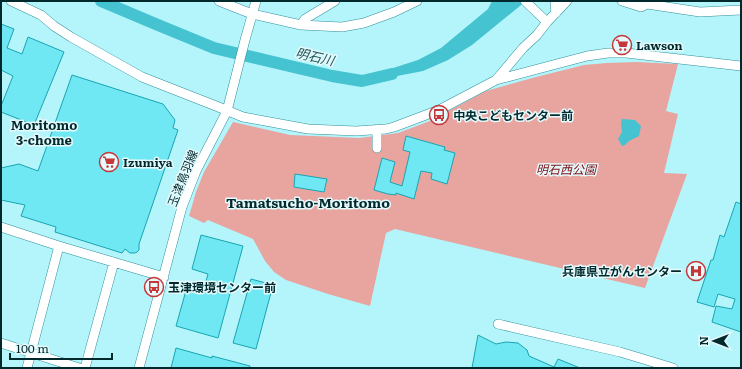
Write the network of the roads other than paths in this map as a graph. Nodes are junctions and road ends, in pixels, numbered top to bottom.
1 (11, 1) edge
2 (219, 1) edge
3 (256, 1) edge
4 (335, 1) edge
5 (417, 1) edge
6 (525, 1) edge
7 (558, 1) edge
8 (567, 1) edge
9 (622, 1) edge
10 (669, 4) edge
11 (741, 10) edge
12 (556, 13) junction
13 (252, 14) junction
14 (547, 22) junction
15 (301, 25) junction
16 (741, 66) edge
17 (496, 80) junction
18 (227, 111) junction
19 (377, 130) junction
20 (377, 148) dead end
21 (1, 226) edge
22 (59, 246) junction
23 (114, 262) junction
24 (164, 277) junction
25 (498, 324) dead end
26 (1, 343) edge
27 (31, 353) junction
28 (28, 368) edge
29 (79, 368) edge
30 (85, 368) edge
31 (140, 368) edge
32 (673, 368) edge

1 - 18 street
2 - 13 street
3 - 13 street, 玉津鳥羽線
4 - 15 street
5 - 15 street
6 - 14 street
7 - 12 street
8 - 12 street
9 - 10 street
10 - 11 street
12 - 14 street
13 - 15 street
13 - 18 street, 玉津鳥羽線
14 - 17 street
16 - 17 street
17 - 19 street
18 - 19 street
18 - 24 street, 玉津鳥羽線
19 - 20 street
21 - 22 street
22 - 23 street
22 - 27 street
23 - 24 street
23 - 30 street
24 - 31 street, 玉津鳥羽線
25 - 32 street
26 - 27 street
27 - 28 street
27 - 29 street

